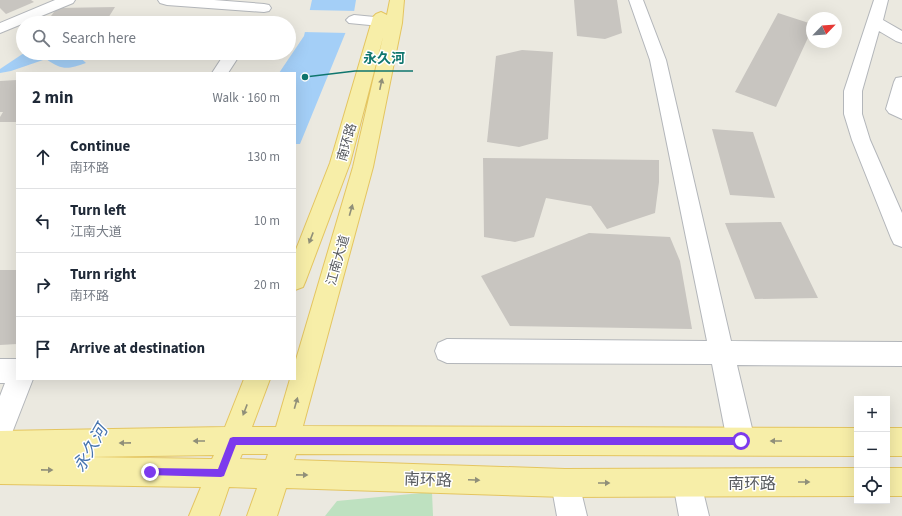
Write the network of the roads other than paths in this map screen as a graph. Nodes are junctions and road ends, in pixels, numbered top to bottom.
1 (68, 0) edge
2 (165, 0) edge
3 (385, 0) edge
4 (397, 0) edge
5 (636, 0) edge
6 (881, 0) edge
7 (258, 4) edge
8 (29, 16) edge
9 (255, 16) edge
10 (354, 20) dead end
11 (16, 21) edge
12 (380, 21) junction
13 (874, 21) junction
14 (0, 28) edge
15 (902, 38) edge
16 (228, 60) edge
17 (221, 72) edge
18 (902, 82) edge
19 (902, 113) edge
20 (902, 238) edge
21 (296, 277) edge
22 (447, 351) dead end
23 (722, 353) junction
24 (902, 354) edge
25 (0, 371) edge
26 (16, 371) edge
27 (20, 380) edge
28 (257, 380) edge
29 (286, 440) junction
30 (233, 441) junction
31 (741, 441) junction
32 (854, 442) edge
33 (890, 442) edge
34 (902, 442) edge
35 (4, 451) edge
36 (221, 473) junction
37 (276, 474) junction
38 (854, 482) edge
39 (890, 482) edge
40 (902, 482) edge
41 (565, 483) junction
42 (687, 483) junction
43 (204, 516) edge
44 (262, 516) edge
45 (572, 516) edge
46 (694, 516) edge

1 - 8 street
2 - 7 street
3 - 12 main road, 南环路
29 -> 4 main road, 江南大道
5 - 23 street
6 - 13 street
7 - 9 street
10 - 12 street
11 - 14 street
12 -> 21 main road, 南环路
13 - 15 street
13 - 20 street
16 - 17 street
18 - 19 street
22 - 23 street
23 - 24 street
23 - 31 street
25 - 26 street
27 - 35 street
28 -> 30 main road
29 - 30 main road
29 - 31 main road
29 - 37 main road, 江南大道
30 -> 35 main road
30 - 36 main road
32 -> 31 main road
33 - 34 main road
35 -> 36 main road, 南环路
36 - 37 main road, 南环路
36 - 43 main road
37 -> 41 main road, 南环路
37 - 44 main road, 江南大道
42 -> 38 main road, 南环路
39 - 40 main road
41 -> 42 main road, 南环路
41 - 45 street
42 - 46 street

